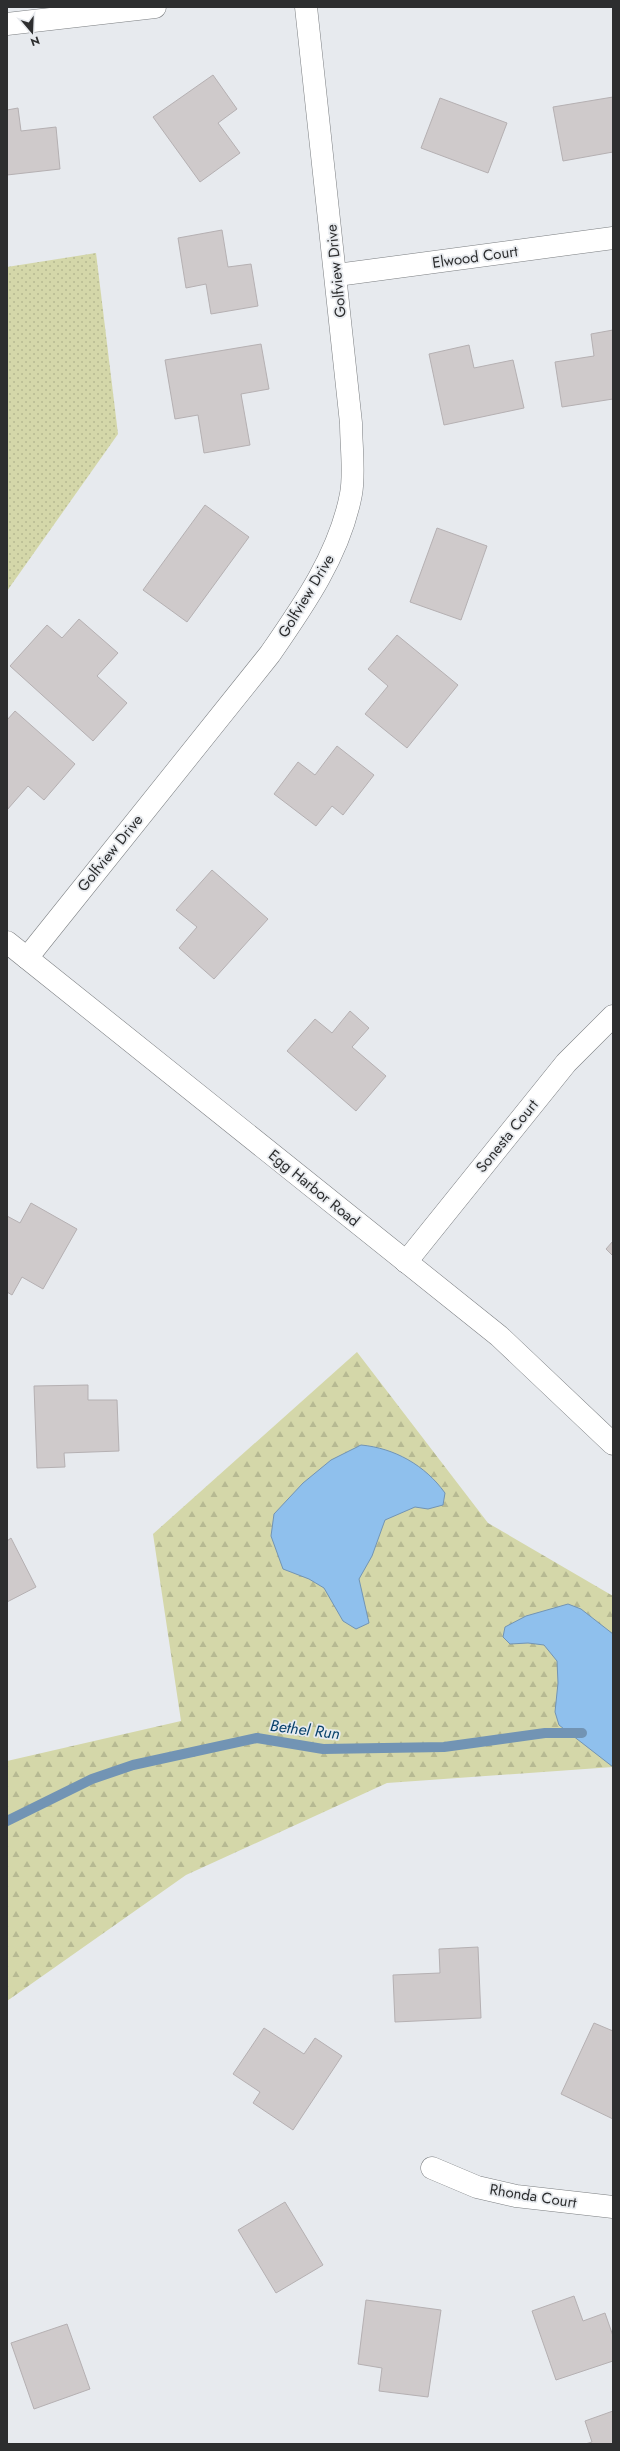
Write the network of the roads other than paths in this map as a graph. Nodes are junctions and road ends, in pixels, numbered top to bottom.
1 (155, 7) edge
2 (306, 7) edge
3 (7, 24) edge
4 (613, 238) edge
5 (337, 275) junction
6 (7, 942) edge
7 (26, 958) junction
8 (613, 1016) edge
9 (406, 1262) junction
10 (613, 1444) edge
11 (432, 2168) dead end
12 (613, 2207) edge

1 - 3 street
2 - 5 street, Golfview Drive
4 - 5 street, Elwood Court
5 - 7 street, Golfview Drive
6 - 7 street, Egg Harbor Road
7 - 9 street, Egg Harbor Road
8 - 9 street, Sonesta Court
9 - 10 street, Egg Harbor Road
11 - 12 street, Rhonda Court

